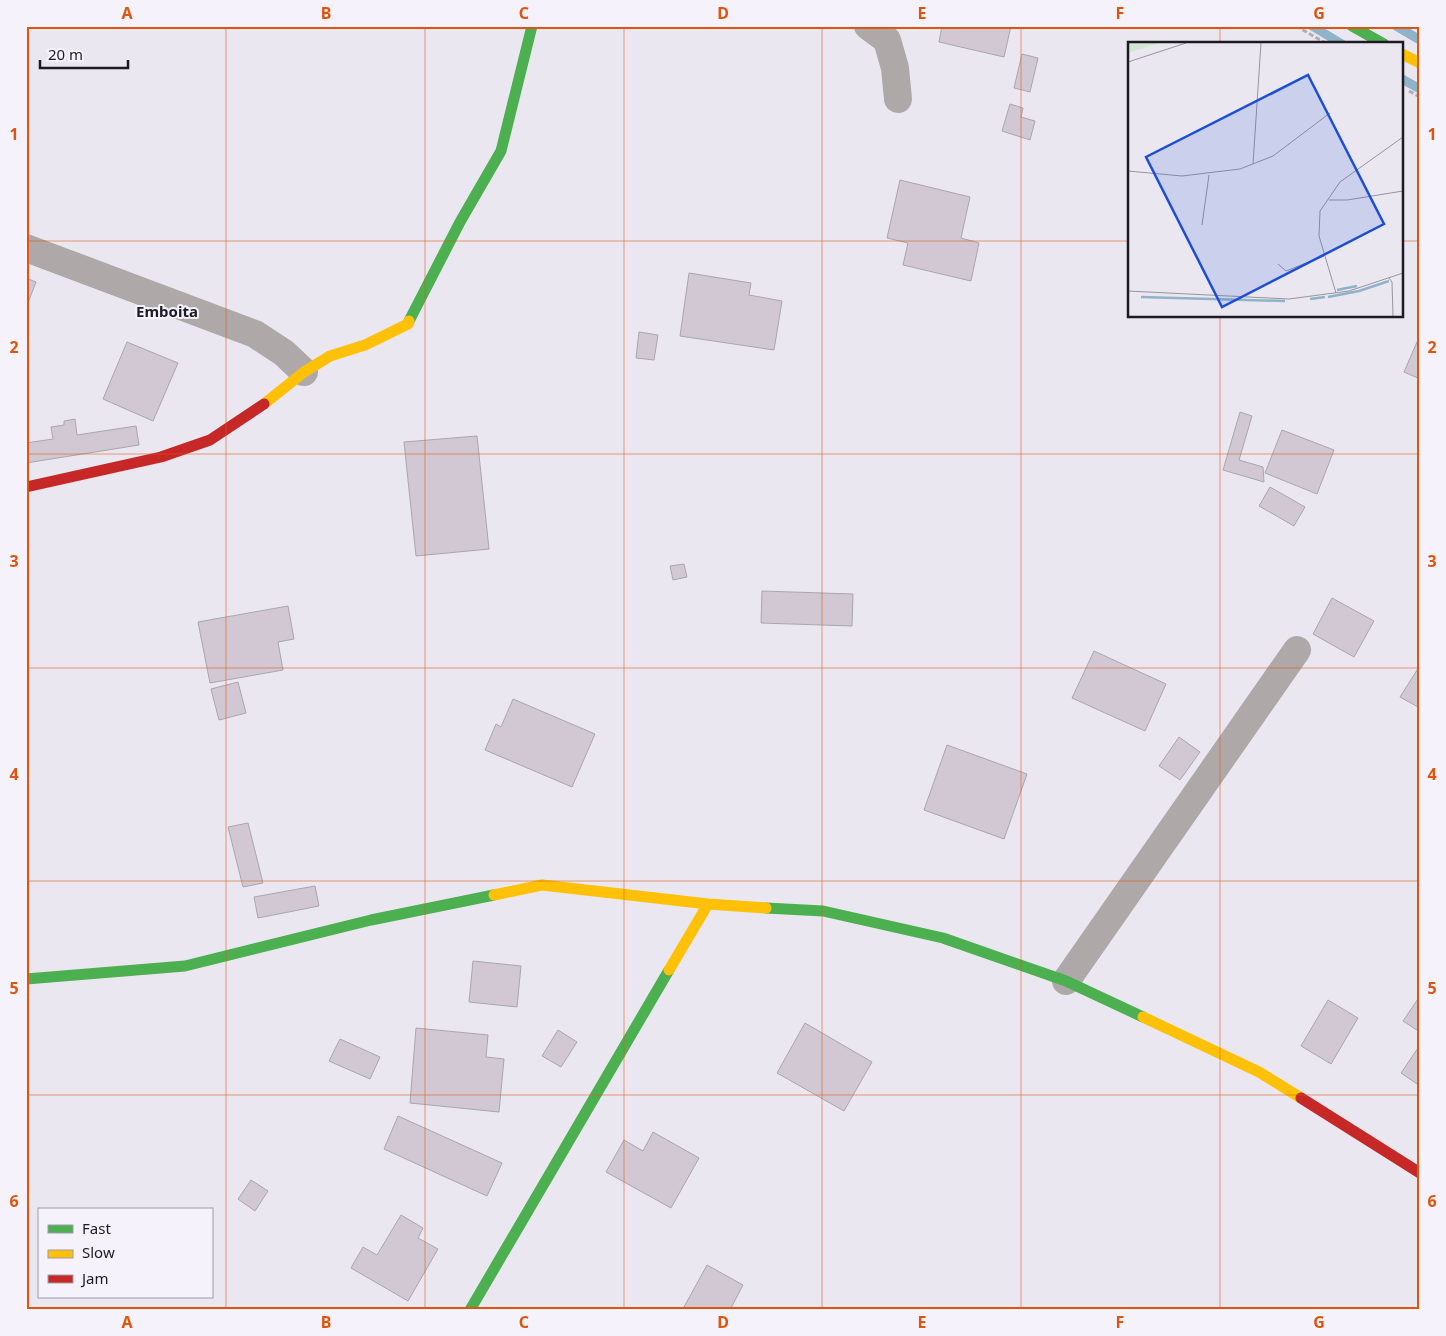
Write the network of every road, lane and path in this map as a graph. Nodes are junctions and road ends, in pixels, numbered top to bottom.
1 (532, 26) edge
2 (868, 26) edge
3 (1296, 26) edge
4 (1352, 26) edge
5 (1324, 42) edge
6 (1380, 42) edge
7 (1404, 55) edge
8 (1420, 63) edge
9 (898, 99) dead end
10 (26, 248) edge
11 (304, 372) junction
12 (26, 487) edge
13 (1298, 650) dead end
14 (708, 904) junction
15 (26, 979) edge
16 (1066, 982) junction
17 (1420, 1173) edge
18 (470, 1310) edge

1 - 11 street
2 - 9 street
3 - 5 path
4 - 6 street
7 - 8 street
10 - 11 street
11 - 12 street
13 - 16 street
14 - 15 street
14 - 16 street
14 - 18 street
16 - 17 street

